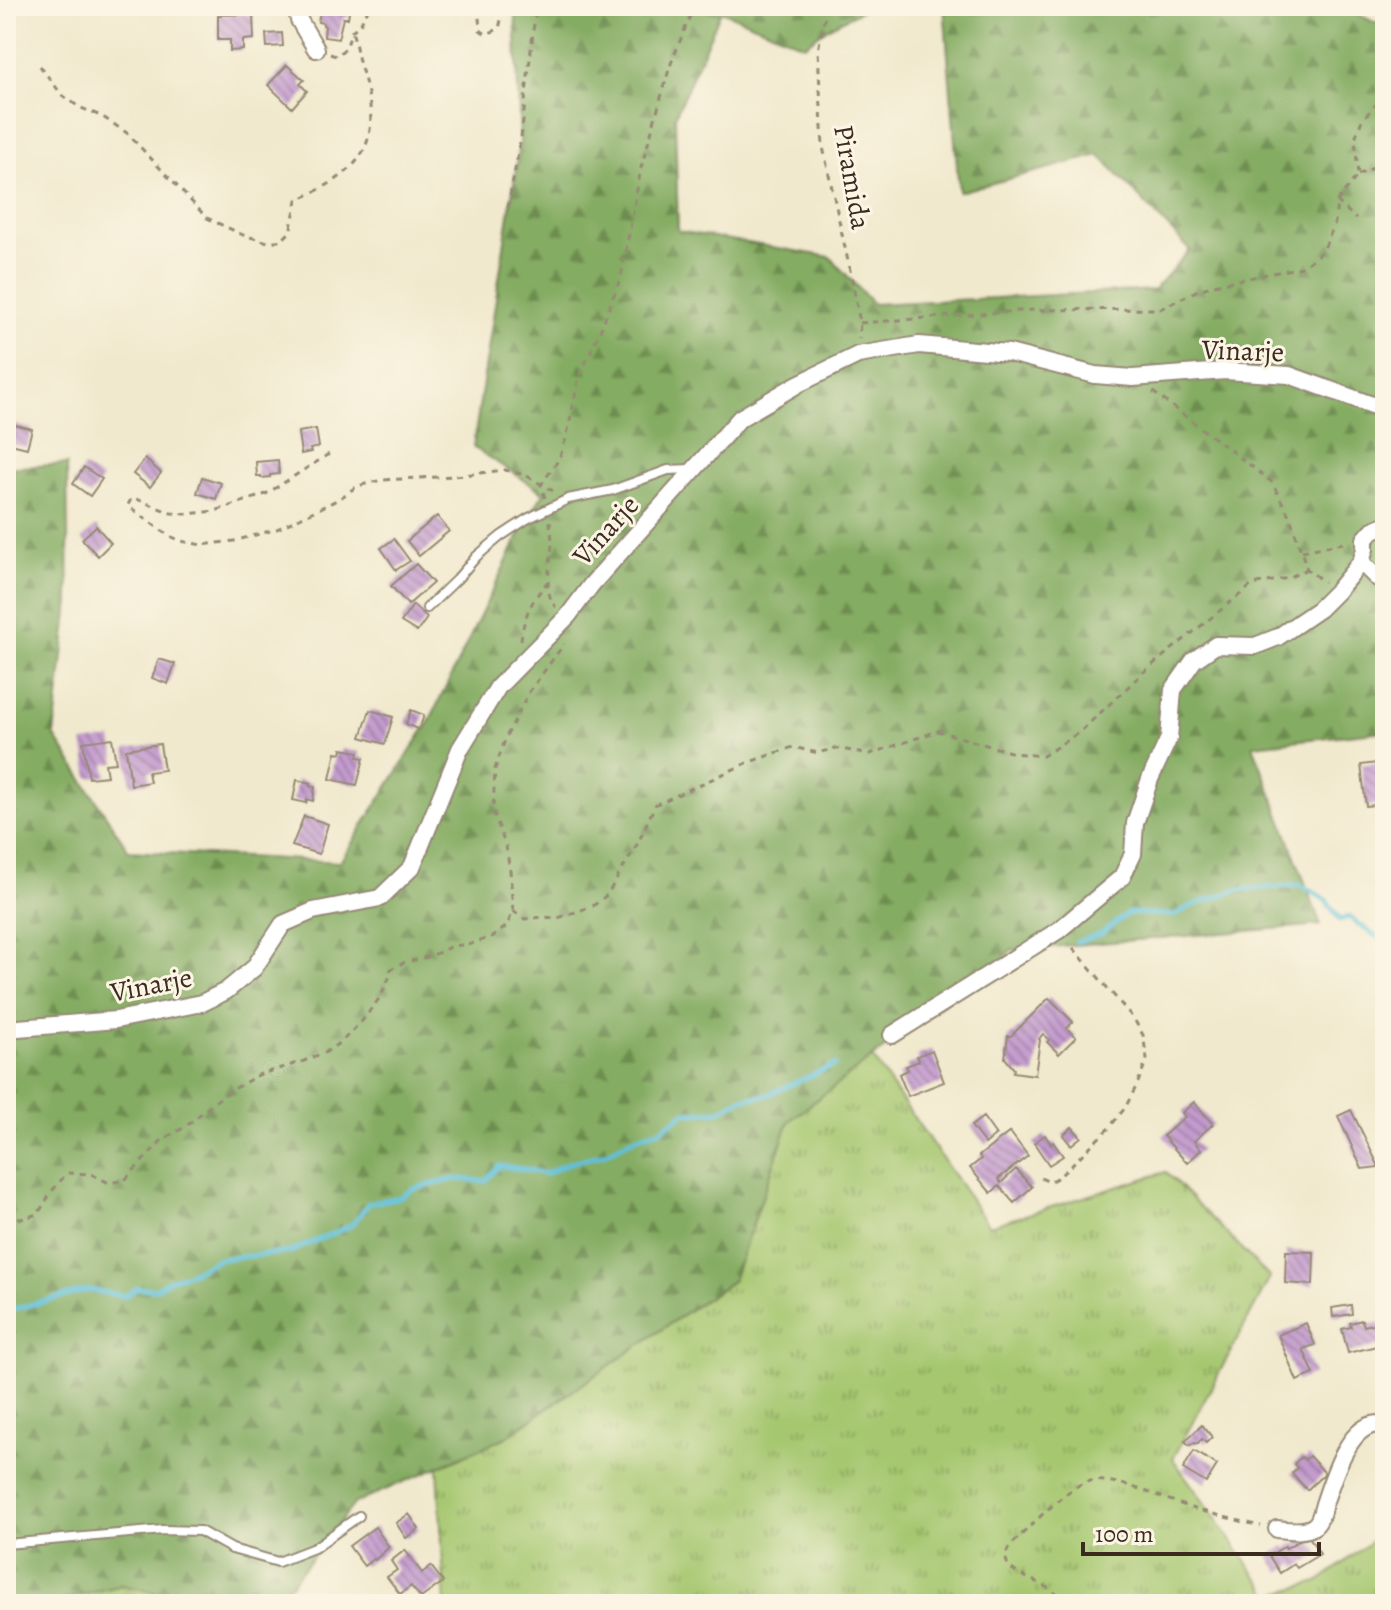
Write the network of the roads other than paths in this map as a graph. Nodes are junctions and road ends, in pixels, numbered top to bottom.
1 (296, 6) edge
2 (316, 49) road end
3 (1385, 415) edge
4 (693, 469) junction
5 (1385, 525) edge
6 (1361, 562) junction
7 (1385, 582) edge
8 (427, 608) dead end
9 (6, 1029) edge
10 (892, 1035) dead end
11 (1385, 1424) edge
12 (359, 1516) dead end
13 (1277, 1529) road end
14 (6, 1544) edge

1 - 2 street
3 - 4 street, Vinarje
4 - 8 lane
4 - 9 street, Vinarje
5 - 6 street
6 - 7 street
6 - 10 street
11 - 13 street
12 - 14 lane

